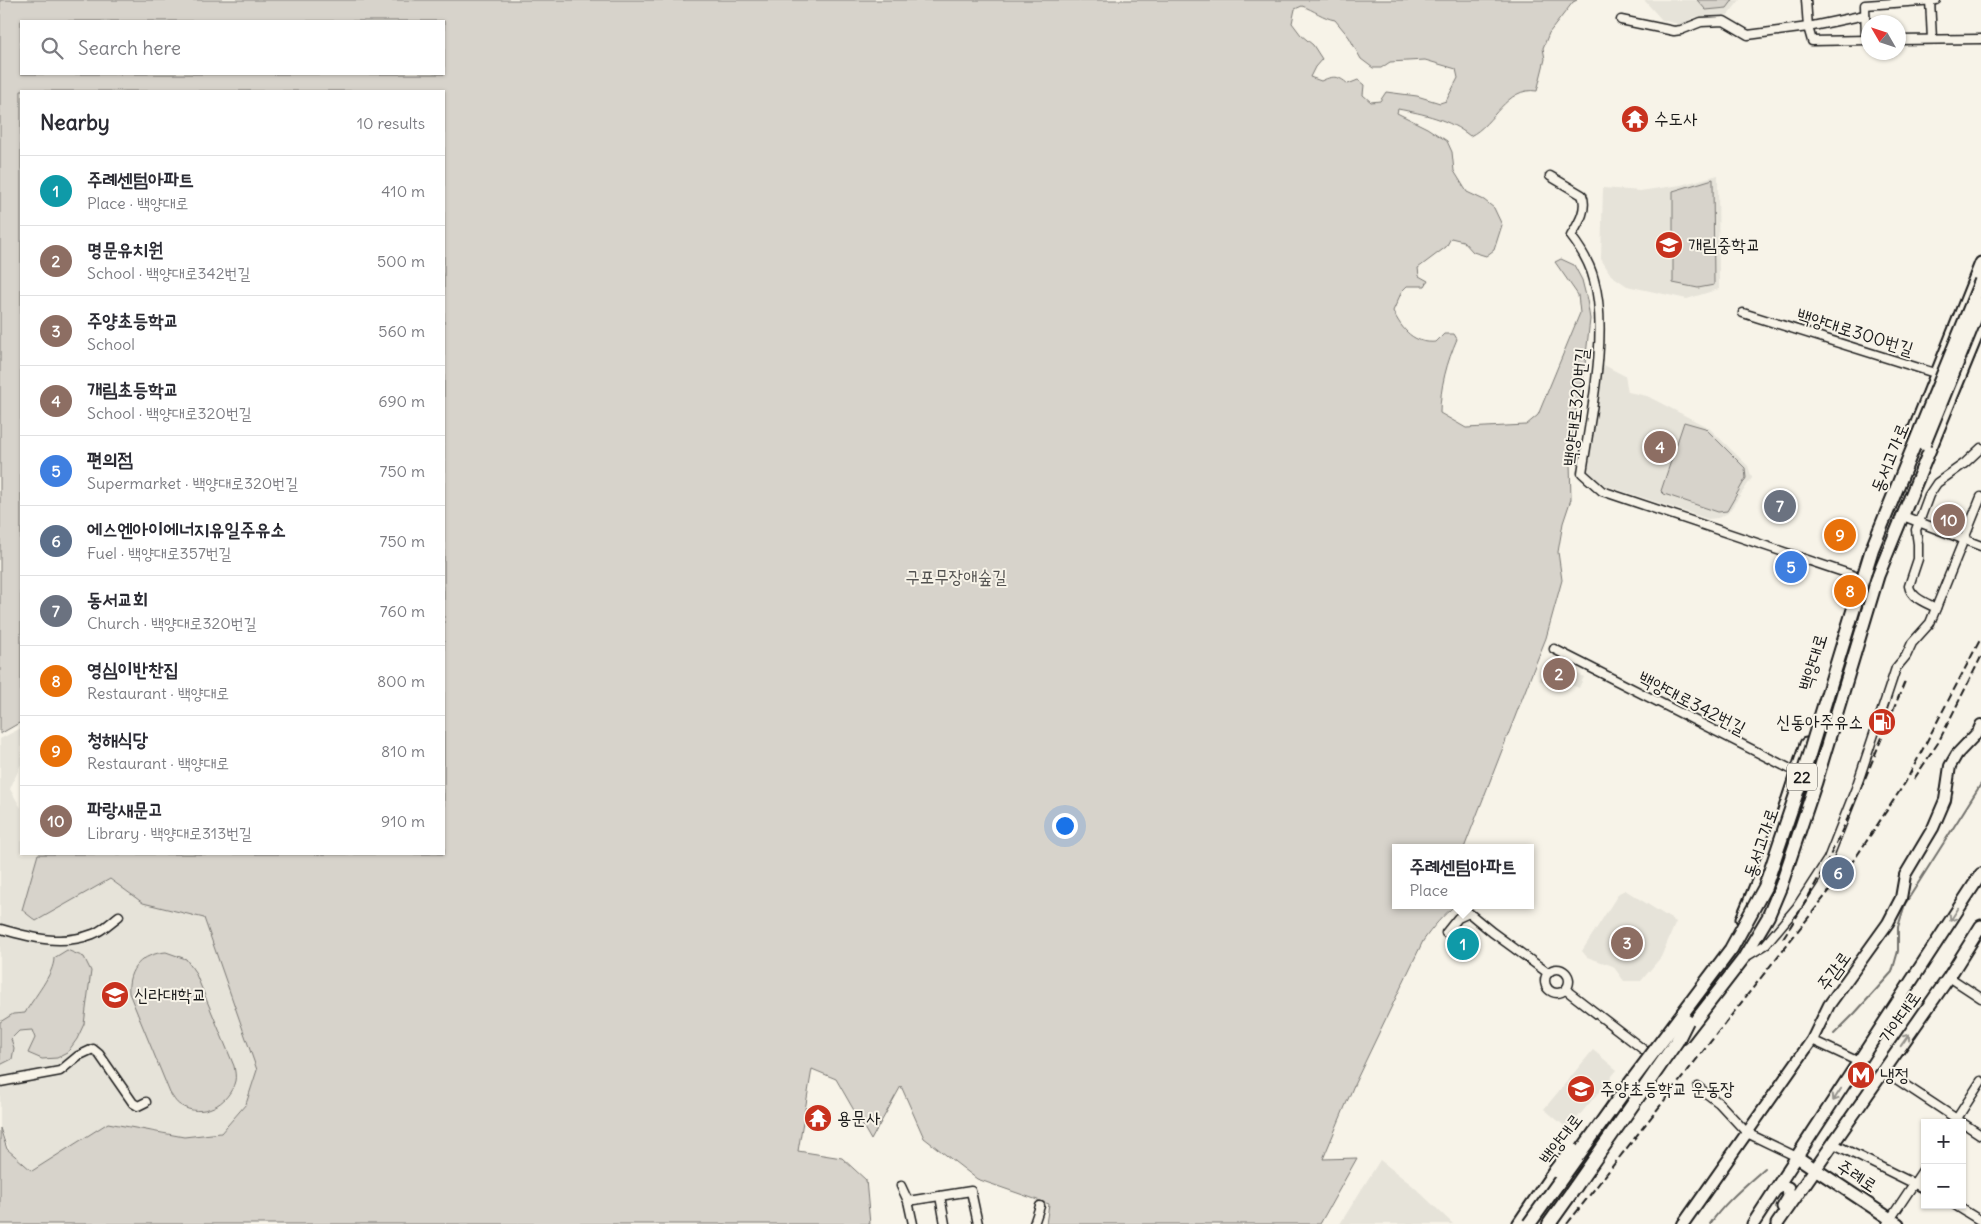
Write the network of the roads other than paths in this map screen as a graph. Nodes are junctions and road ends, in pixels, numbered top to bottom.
1 (1806, 0) edge
2 (1930, 0) edge
3 (1936, 0) edge
4 (1864, 3) edge
5 (1865, 15) edge
6 (1861, 16) edge
7 (1621, 20) dead end
8 (1808, 27) junction
9 (1932, 39) junction
10 (1981, 39) edge
11 (1861, 40) edge
12 (1906, 40) edge
13 (1550, 176) dead end
14 (1981, 263) edge
15 (1981, 281) edge
16 (1981, 304) edge
17 (1743, 313) dead end
18 (1981, 325) edge
19 (1936, 373) junction
20 (1958, 380) junction
21 (1981, 448) edge
22 (1981, 497) edge
23 (1903, 516) junction
24 (1919, 522) junction
25 (1964, 540) junction
26 (1981, 546) edge
27 (1858, 577) junction
28 (1876, 583) junction
29 (1936, 608) junction
30 (1554, 650) dead end
31 (1981, 725) edge
32 (1797, 772) junction
33 (1816, 782) junction
34 (1981, 874) edge
35 (119, 916) dead end
36 (1981, 926) edge
37 (0, 928) edge
38 (1446, 933) dead end
39 (1743, 959) junction
40 (1548, 973) junction
41 (1949, 977) junction
42 (1566, 990) junction
43 (1981, 998) edge
44 (1687, 1021) junction
45 (1812, 1040) junction
46 (1648, 1053) junction
47 (1859, 1062) junction
48 (1663, 1064) junction
49 (1884, 1071) junction
50 (1981, 1081) edge
51 (0, 1082) edge
52 (1698, 1087) dead end
53 (1625, 1090) junction
54 (146, 1102) dead end
55 (1954, 1119) edge
56 (1956, 1119) edge
57 (1966, 1126) edge
58 (1747, 1133) junction
59 (1981, 1135) edge
60 (1834, 1144) junction
61 (1797, 1157) junction
62 (1816, 1170) junction
63 (1921, 1173) edge
64 (1914, 1184) junction
65 (901, 1186) dead end
66 (1921, 1187) edge
67 (1775, 1190) junction
68 (940, 1196) junction
69 (908, 1201) junction
70 (1040, 1206) dead end
71 (1961, 1209) edge
72 (1981, 1221) edge
73 (1892, 1222) edge
74 (913, 1224) edge
75 (945, 1224) edge
76 (978, 1224) edge
77 (1034, 1224) edge
78 (1520, 1224) edge
79 (1529, 1224) edge
80 (1538, 1224) edge
81 (1544, 1224) edge
82 (1549, 1224) edge
83 (1683, 1224) edge
84 (1753, 1224) edge
85 (1777, 1224) edge

1 - 8 street
2 - 3 street
2 - 4 street
2 - 9 street
4 - 5 street
6 - 8 street
7 - 8 street
8 - 11 street
9 - 10 street
9 - 12 street
13 - 27 street, 백양대로320번길
14 - 19 main road, 백양대로
15 - 53 highway, 동서고가로 / 22, bridge
16 - 44 highway, 동서고가로 / 22, bridge
17 - 19 street, 백양대로300번길
18 - 20 main road, 백양대로
19 - 20 street, 백양대로300번길
19 - 27 main road, 백양대로
20 - 23 main road, 백양대로
21 - 24 street
22 - 25 street
23 - 24 street
23 - 28 main road, 백양대로
24 - 25 street
24 - 29 street
25 - 26 street
25 - 29 street
27 - 28 street, 백양대로320번길
27 - 32 main road, 백양대로
28 - 33 main road, 백양대로
29 - 39 street
30 - 32 street, 백양대로342번길
31 - 45 street, 주감로
32 - 33 street, 백양대로342번길
32 - 46 main road, 백양대로
33 - 39 main road, 백양대로
34 -> 47 main road, 가야대로
35 - 37 street
36 - 41 main road, 가야대로
38 - 40 street
39 - 48 main road, 백양대로
40 - 42 street
40 - 42 street
41 - 43 street
49 -> 41 main road, 가야대로
42 - 46 street
44 - 80 highway, 동서고가로 / 22, bridge
44 - 82 highway, bridge
45 - 47 street
45 - 58 street, 주감로
46 - 48 street
46 - 78 main road, 백양대로
47 -> 61 main road, 가야대로
48 - 81 main road, 백양대로
49 - 55 street
49 - 60 main road, 가야대로
50 - 56 street
51 - 54 street
52 - 58 street
53 - 78 highway, bridge
53 - 79 highway, 동서고가로 / 22, bridge
57 - 59 street
58 - 61 street
58 - 83 street, 주감로
60 - 62 main road, 가야대로
60 - 64 street
61 - 62 main road, 주례로
61 - 67 main road, 가야대로
62 - 73 main road, 주례로
62 - 85 main road, 가야대로
63 - 64 street
64 - 66 street
64 - 73 street
65 - 69 street
67 - 84 main road, 가야대로
67 - 85 main road
68 - 69 street
68 - 75 street
68 - 76 street
69 - 74 street
70 - 77 street
71 - 72 street

